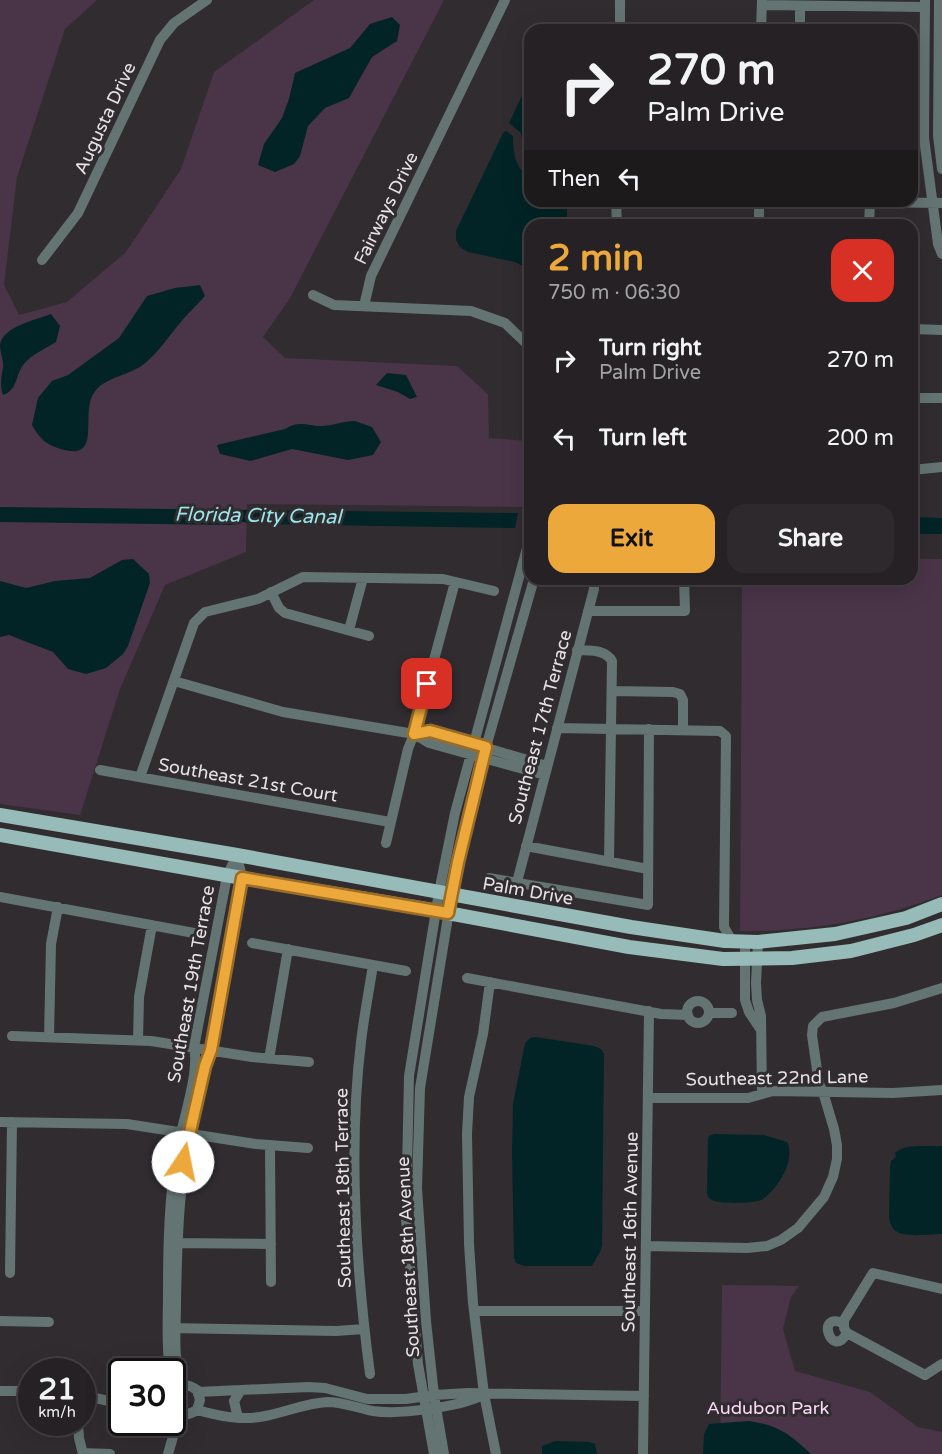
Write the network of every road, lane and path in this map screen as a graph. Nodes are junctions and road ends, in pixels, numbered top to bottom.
1 (207, 0) edge
2 (505, 0) edge
3 (620, 0) edge
4 (939, 0) edge
5 (762, 3) edge
6 (925, 4) edge
7 (800, 6) junction
8 (620, 24) edge
9 (761, 24) edge
10 (800, 24) edge
11 (918, 72) edge
12 (924, 72) junction
13 (938, 72) junction
14 (940, 118) edge
15 (918, 138) edge
16 (924, 138) junction
17 (942, 168) edge
18 (918, 203) edge
19 (937, 203) edge
20 (942, 254) edge
21 (42, 260) dead end
22 (313, 295) dead end
23 (364, 306) junction
24 (918, 329) edge
25 (942, 330) edge
26 (524, 341) edge
27 (918, 398) edge
28 (942, 398) edge
29 (942, 467) edge
30 (918, 469) edge
31 (524, 559) edge
32 (363, 578) junction
33 (455, 582) junction
34 (532, 585) edge
35 (594, 585) edge
36 (684, 585) edge
37 (494, 591) dead end
38 (271, 592) junction
39 (588, 611) junction
40 (349, 630) junction
41 (369, 636) dead end
42 (578, 650) junction
43 (174, 681) junction
44 (612, 691) junction
45 (557, 728) junction
46 (611, 729) junction
47 (649, 729) junction
48 (683, 730) junction
49 (414, 734) junction
50 (472, 749) junction
51 (485, 752) junction
52 (100, 770) dead end
53 (546, 770) junction
54 (140, 777) junction
55 (0, 815) edge
56 (390, 822) junction
57 (0, 835) edge
58 (386, 843) dead end
59 (526, 846) junction
60 (237, 855) junction
61 (609, 861) junction
62 (648, 868) junction
63 (227, 876) junction
64 (242, 878) junction
65 (489, 878) dead end
66 (516, 882) junction
67 (445, 894) junction
68 (0, 897) edge
69 (942, 904) edge
70 (58, 908) junction
71 (442, 912) junction
72 (152, 925) junction
73 (942, 925) edge
74 (724, 927) junction
75 (194, 933) dead end
76 (716, 939) junction
77 (745, 942) junction
78 (252, 943) dead end
79 (288, 949) junction
80 (751, 960) junction
81 (373, 965) junction
82 (406, 971) dead end
83 (467, 978) dead end
84 (490, 982) junction
85 (942, 988) edge
86 (649, 1011) junction
87 (709, 1013) junction
88 (732, 1013) dead end
89 (688, 1015) junction
90 (198, 1025) junction
91 (215, 1028) junction
92 (12, 1036) dead end
93 (49, 1037) junction
94 (138, 1040) junction
95 (194, 1047) junction
96 (211, 1050) junction
97 (269, 1059) junction
98 (309, 1062) dead end
99 (942, 1090) edge
100 (823, 1092) junction
101 (762, 1094) junction
102 (648, 1098) junction
103 (0, 1122) edge
104 (12, 1122) junction
105 (185, 1132) junction
106 (270, 1145) junction
107 (308, 1148) dead end
108 (5, 1239) edge
109 (173, 1243) junction
110 (271, 1244) junction
111 (646, 1246) junction
112 (10, 1273) dead end
113 (271, 1282) dead end
114 (942, 1289) edge
115 (474, 1311) junction
116 (645, 1311) junction
117 (0, 1321) edge
118 (49, 1322) dead end
119 (172, 1328) junction
120 (364, 1329) junction
121 (171, 1358) edge
122 (175, 1358) edge
123 (942, 1364) edge
124 (370, 1374) dead end
125 (186, 1387) edge
126 (241, 1390) junction
127 (0, 1391) edge
128 (18, 1391) edge
129 (198, 1392) junction
130 (484, 1394) junction
131 (429, 1395) junction
132 (644, 1396) junction
133 (431, 1408) junction
134 (197, 1410) junction
135 (186, 1413) edge
136 (238, 1418) junction
137 (80, 1436) edge
138 (171, 1436) edge
139 (83, 1453) edge
140 (110, 1454) edge
141 (168, 1454) edge
142 (434, 1454) edge
143 (444, 1454) edge
144 (496, 1454) edge
145 (643, 1454) edge

1 - 21 street, Augusta Drive
2 - 23 street, Fairways Drive
3 - 8 street
4 - 13 street
5 - 7 street
5 - 9 street
6 - 7 street
6 - 12 street
7 - 10 street
11 - 12 street
12 - 13 street
12 - 16 street
13 - 14 street
14 - 17 street
15 - 16 street
16 - 19 street
18 - 19 street
19 - 20 street
22 - 23 street
23 - 26 street
24 - 25 street
27 - 28 street
29 - 30 street
31 - 50 street
32 - 33 street
32 - 38 street
32 - 40 street
33 - 37 street
33 - 49 street
34 - 51 street
35 - 39 street, Southeast 17th Terrace
36 - 39 street
38 - 40 street
38 - 43 street
39 - 42 street, Southeast 17th Terrace
40 - 41 street
42 - 44 street
42 - 45 street, Southeast 17th Terrace
43 - 49 street
43 - 54 street
44 - 46 street
44 - 48 street
45 - 46 street
45 - 53 street, Southeast 17th Terrace
46 - 47 street
46 - 61 street
47 - 48 street
47 - 62 street
48 - 74 street
49 - 50 street
49 - 56 street
50 - 51 street
50 - 67 street
51 - 53 street
51 - 67 street
52 - 54 street, Southeast 21st Court
53 - 59 street, Southeast 17th Terrace
54 - 56 street, Southeast 21st Court
55 - 60 main road, Palm Drive
56 - 58 street
57 - 63 main road, Palm Drive
59 - 61 street
59 - 66 street, Southeast 17th Terrace
60 - 63 street, Southeast 19th Terrace
60 - 64 street, Southeast 19th Terrace
60 - 67 main road, Palm Drive
61 - 62 street
62 - 66 street
63 - 64 main road, Palm Drive
63 - 90 street, Southeast 19th Terrace
64 - 71 main road, Palm Drive
64 - 91 street, Southeast 19th Terrace
65 - 66 street
67 - 71 street
67 - 76 main road, Palm Drive
68 - 70 street
69 - 77 main road, Palm Drive
70 - 72 street
70 - 93 street
71 - 80 main road, Palm Drive
71 - 131 street
72 - 75 street
72 - 94 street
73 - 80 main road, Palm Drive
74 - 76 street
74 - 77 street
76 - 77 main road, Palm Drive
77 - 80 street
78 - 79 street
79 - 81 street
79 - 97 street
80 - 101 street
81 - 82 street
81 - 120 street, Southeast 18th Terrace
83 - 84 street
84 - 86 street
84 - 115 street
85 - 100 street
86 - 89 street
86 - 102 street, Southeast 16th Avenue
87 - 88 street
87 - 89 street
87 - 89 street
90 - 91 street
90 - 95 street, Southeast 19th Terrace
91 - 96 street, Southeast 19th Terrace
92 - 93 street
93 - 94 street
94 - 95 street
95 - 96 street
95 - 105 street, Southeast 19th Terrace
96 - 97 street
96 - 105 street, Southeast 19th Terrace
97 - 98 street
99 - 100 street, Southeast 22nd Lane
100 - 101 street, Southeast 22nd Lane
100 - 111 street
101 - 102 street, Southeast 22nd Lane
102 - 111 street, Southeast 16th Avenue
103 - 104 street
104 - 105 street
104 - 108 street
105 - 106 street
105 - 109 street, Southeast 19th Terrace
106 - 107 street
106 - 110 street
108 - 112 street
109 - 110 street
109 - 119 street, Southeast 19th Terrace
110 - 113 street
111 - 116 street, Southeast 16th Avenue
114 - 123 street
115 - 116 street
115 - 130 street
116 - 132 street, Southeast 16th Avenue
117 - 118 street
119 - 120 street
119 - 121 street, Southeast 19th Terrace
119 - 122 street, Southeast 19th Terrace
120 - 124 street, Southeast 18th Terrace
125 - 129 street
126 - 129 street
126 - 131 street
126 - 136 street
127 - 128 street
129 - 134 street
130 - 131 street
130 - 132 street
130 - 133 street
130 - 144 street
131 - 133 street
132 - 145 street, Southeast 16th Avenue
133 - 136 street
133 - 142 street
133 - 143 street
134 - 135 street
134 - 136 street
137 - 139 street
138 - 141 street
139 - 140 street

